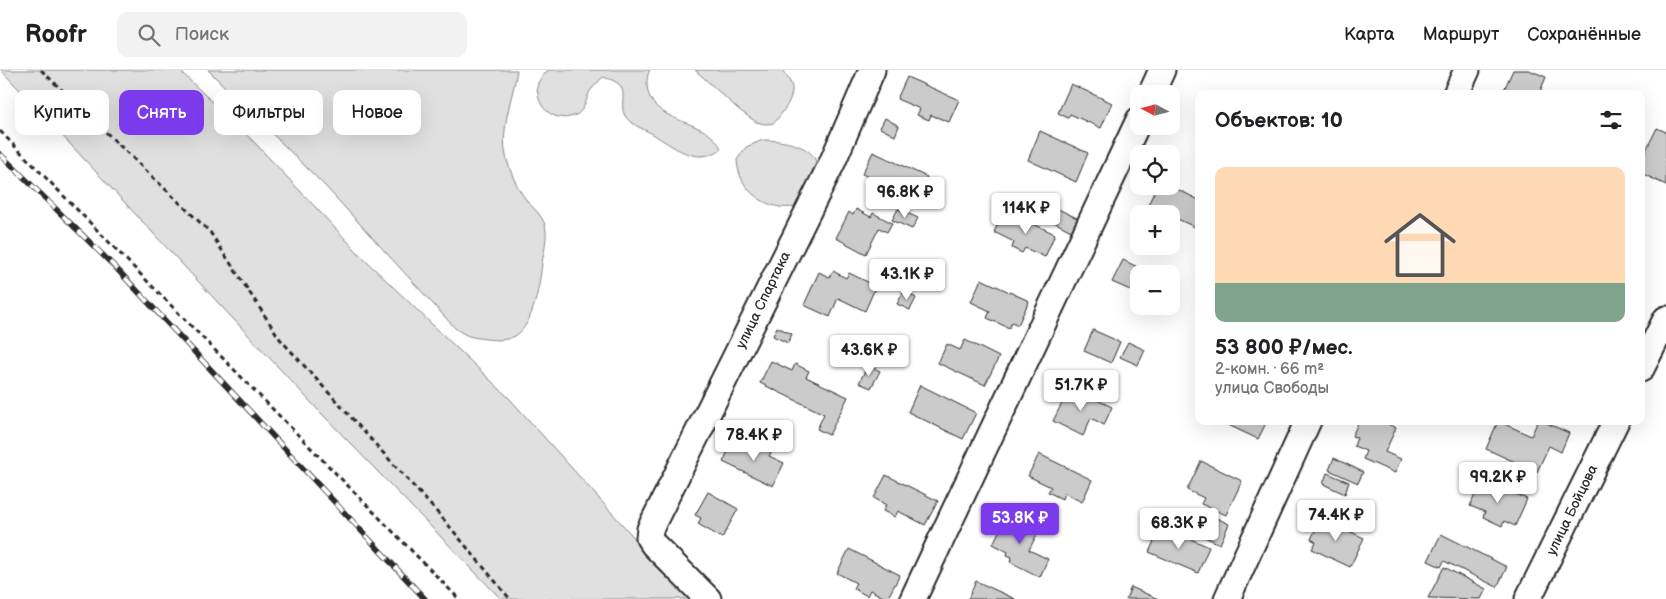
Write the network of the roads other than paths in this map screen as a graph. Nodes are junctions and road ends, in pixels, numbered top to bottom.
1 (872, 70) edge
2 (1162, 70) edge
3 (1467, 70) edge
4 (1155, 85) edge
5 (1458, 90) edge
6 (1132, 135) edge
7 (1666, 319) edge
8 (1645, 361) edge
9 (1306, 425) edge
10 (1614, 425) edge
11 (708, 599) edge
12 (913, 599) edge
13 (1227, 599) edge
14 (1528, 599) edge

1 - 11 street, улица Спартака
2 - 4 street
3 - 5 street
6 - 12 street
7 - 8 street
9 - 13 street
10 - 14 street, улица Бойцова

